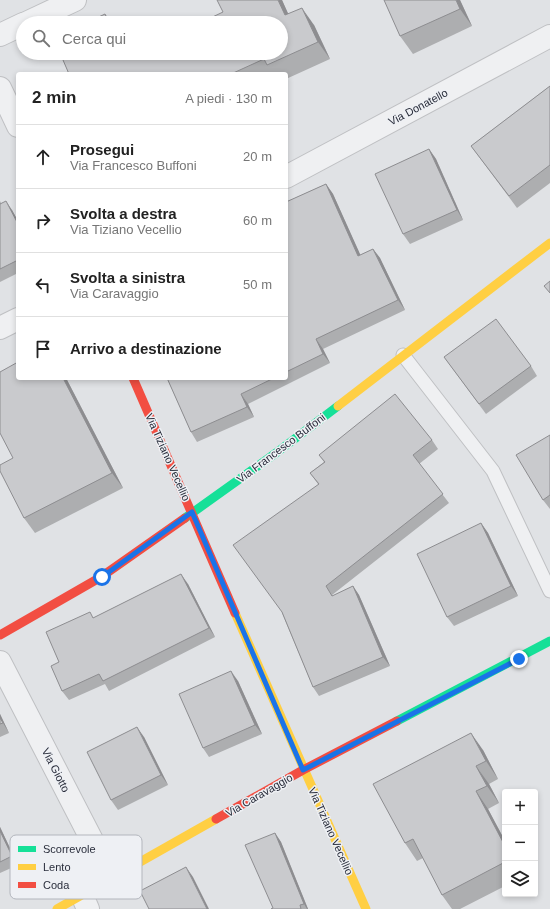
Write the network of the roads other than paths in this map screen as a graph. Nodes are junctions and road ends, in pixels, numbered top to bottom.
1 (75, 0) edge
2 (41, 16) edge
3 (16, 27) edge
4 (0, 35) edge
5 (550, 36) edge
6 (0, 88) edge
7 (16, 122) edge
8 (288, 176) edge
9 (550, 243) edge
10 (16, 320) edge
11 (0, 328) edge
12 (403, 354) junction
13 (135, 380) edge
14 (192, 512) junction
15 (550, 591) edge
16 (0, 635) edge
17 (550, 641) edge
18 (0, 662) edge
19 (303, 770) junction
20 (89, 835) edge
21 (142, 862) edge
22 (85, 902) edge
23 (57, 909) edge
24 (366, 909) edge

1 - 2 street
3 - 4 street
5 - 8 street, Via Donatello
6 - 7 street
9 - 12 street, Via Francesco Buffoni
10 - 11 street
12 - 14 street, Via Francesco Buffoni
12 - 15 lane
13 - 14 street, Via Tiziano Vecellio
14 - 16 street, Via Francesco Buffoni
14 - 19 street, Via Tiziano Vecellio
17 - 19 street, Via Caravaggio
18 - 20 street, Via Giotto
19 - 21 street, Via Caravaggio
19 - 24 street, Via Tiziano Vecellio
22 - 23 street, Via Caravaggio

